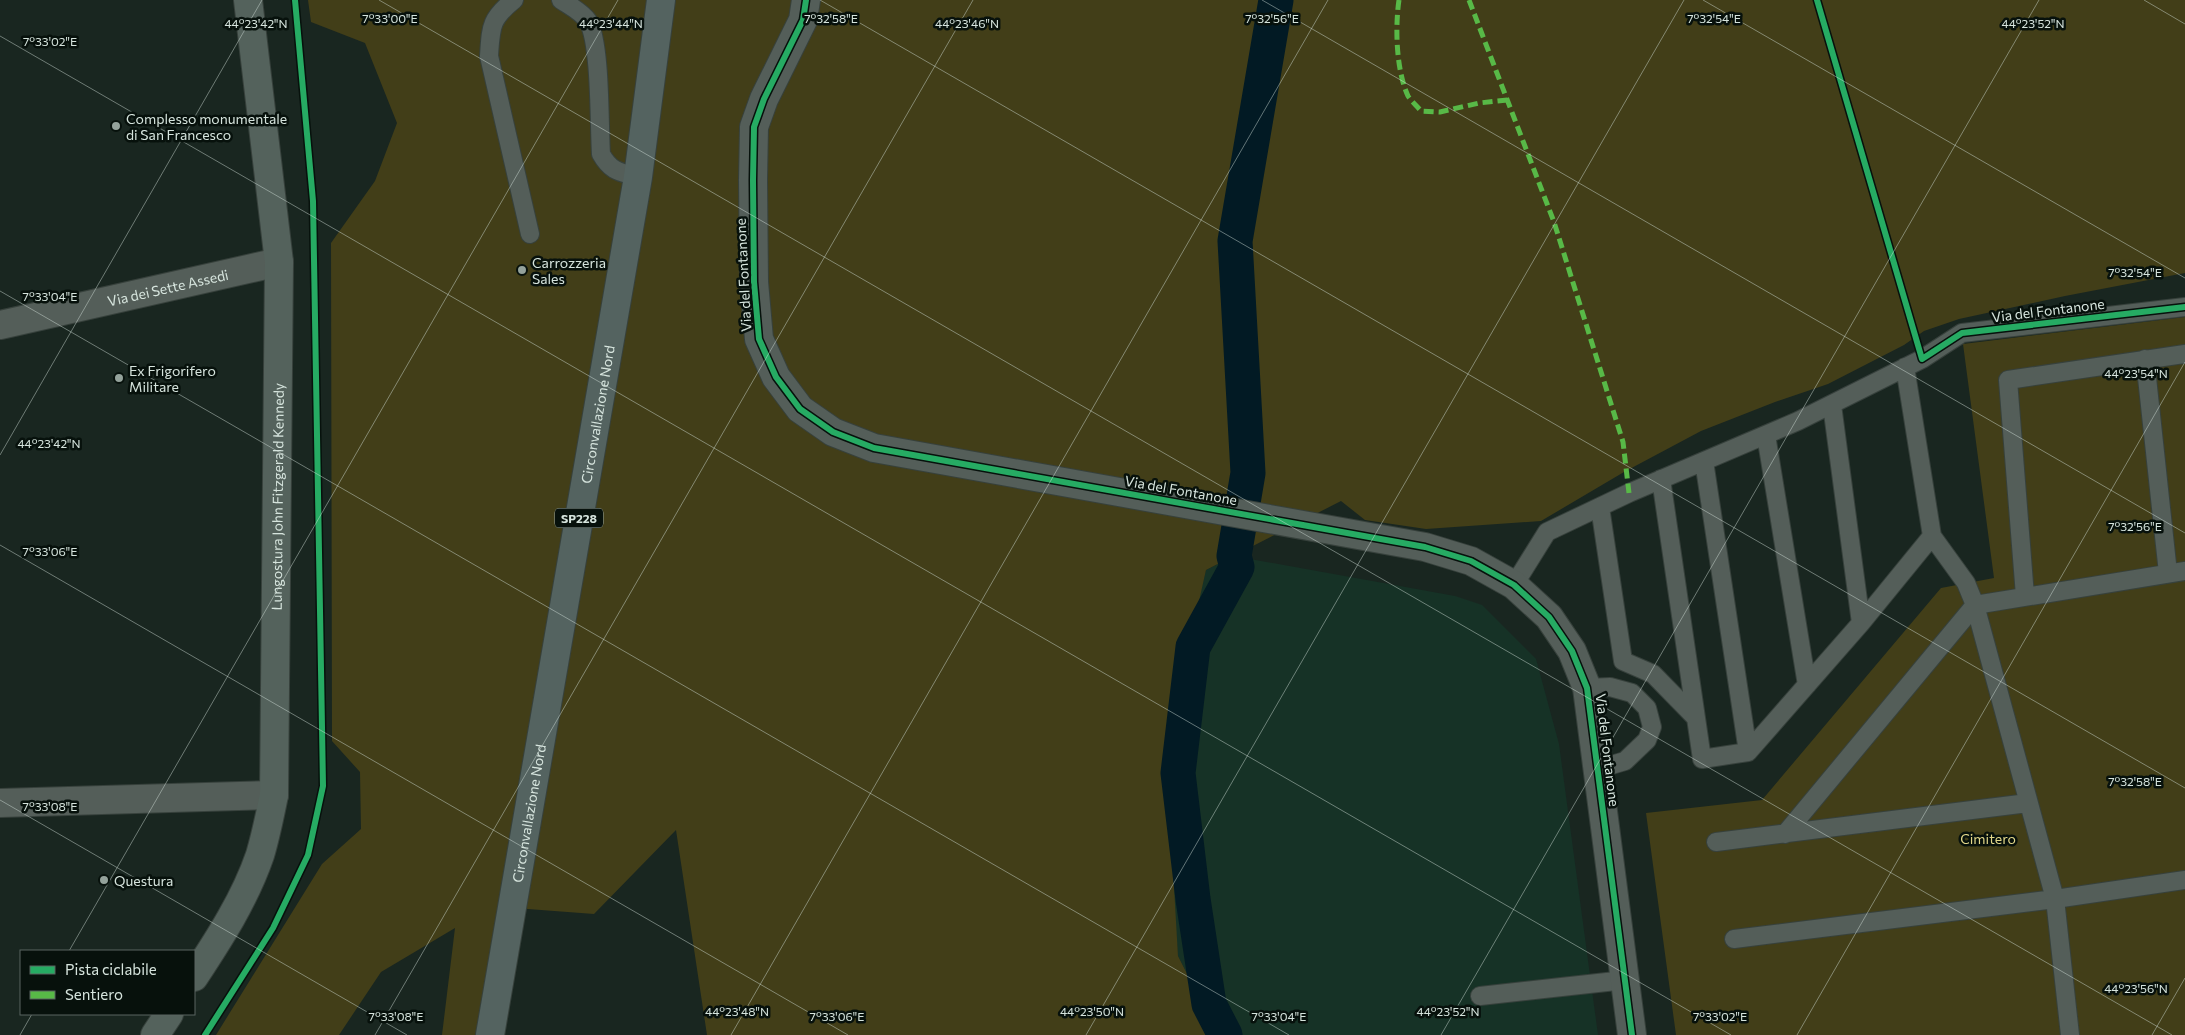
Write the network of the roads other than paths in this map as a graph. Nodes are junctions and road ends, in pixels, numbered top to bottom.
1 (248, 0) edge
2 (514, 0) edge
3 (561, 0) edge
4 (661, 0) edge
5 (806, 0) edge
6 (638, 177) junction
7 (530, 234) dead end
8 (279, 262) junction
9 (2185, 307) edge
10 (0, 325) edge
11 (2185, 354) edge
12 (2145, 359) junction
13 (1904, 367) junction
14 (1832, 405) junction
15 (1766, 435) junction
16 (1704, 461) junction
17 (1661, 479) junction
18 (1600, 507) junction
19 (1932, 536) junction
20 (2176, 572) edge
21 (1514, 585) junction
22 (2025, 596) junction
23 (1975, 605) junction
24 (1861, 623) junction
25 (1807, 685) junction
26 (1587, 688) junction
27 (1696, 718) junction
28 (1748, 752) junction
29 (1598, 769) junction
30 (274, 795) junction
31 (0, 803) edge
32 (2028, 803) junction
33 (1785, 834) junction
34 (1716, 842) dead end
35 (2185, 880) edge
36 (2055, 899) junction
37 (1734, 938) dead end
38 (195, 976) edge
39 (1625, 980) junction
40 (1480, 996) dead end
41 (169, 1015) edge
42 (155, 1035) edge
43 (490, 1035) edge
44 (1632, 1035) edge
45 (2070, 1035) edge

1 - 8 main road, Lungostura John Fitzgerald Kennedy
2 - 7 lane
3 - 6 lane
4 - 6 main road, Circonvallazione Nord / SP228
5 - 21 street, Via del Fontanone
6 - 43 main road, Circonvallazione Nord / SP228
8 - 10 street, Via dei Sette Assedi
8 - 30 main road, Lungostura John Fitzgerald Kennedy
9 - 13 lane, Via del Fontanone
11 - 12 lane
12 - 20 lane
12 - 22 lane
13 - 14 lane, Via del Fontanone
13 - 19 lane
14 - 15 lane, Via del Fontanone
14 - 24 lane
15 - 16 lane, Via del Fontanone
15 - 25 lane
16 - 17 lane, Via del Fontanone
16 - 28 lane
17 - 18 lane, Via del Fontanone
17 - 27 lane
18 - 21 lane, Via del Fontanone
18 - 27 lane
19 - 23 lane
19 - 24 lane
20 - 22 lane
21 - 26 street, Via del Fontanone
22 - 23 lane
23 - 32 lane
23 - 33 lane
24 - 25 lane
25 - 28 lane
26 - 29 street, Via del Fontanone
26 - 29 lane
27 - 28 lane
29 - 39 street, Via del Fontanone
30 - 31 street
30 - 38 main road, Lungostura John Fitzgerald Kennedy
32 - 33 lane
32 - 36 lane
33 - 34 lane
35 - 36 lane
36 - 37 lane
36 - 45 lane
39 - 40 lane
39 - 44 street, Via del Fontanone
41 - 42 main road

